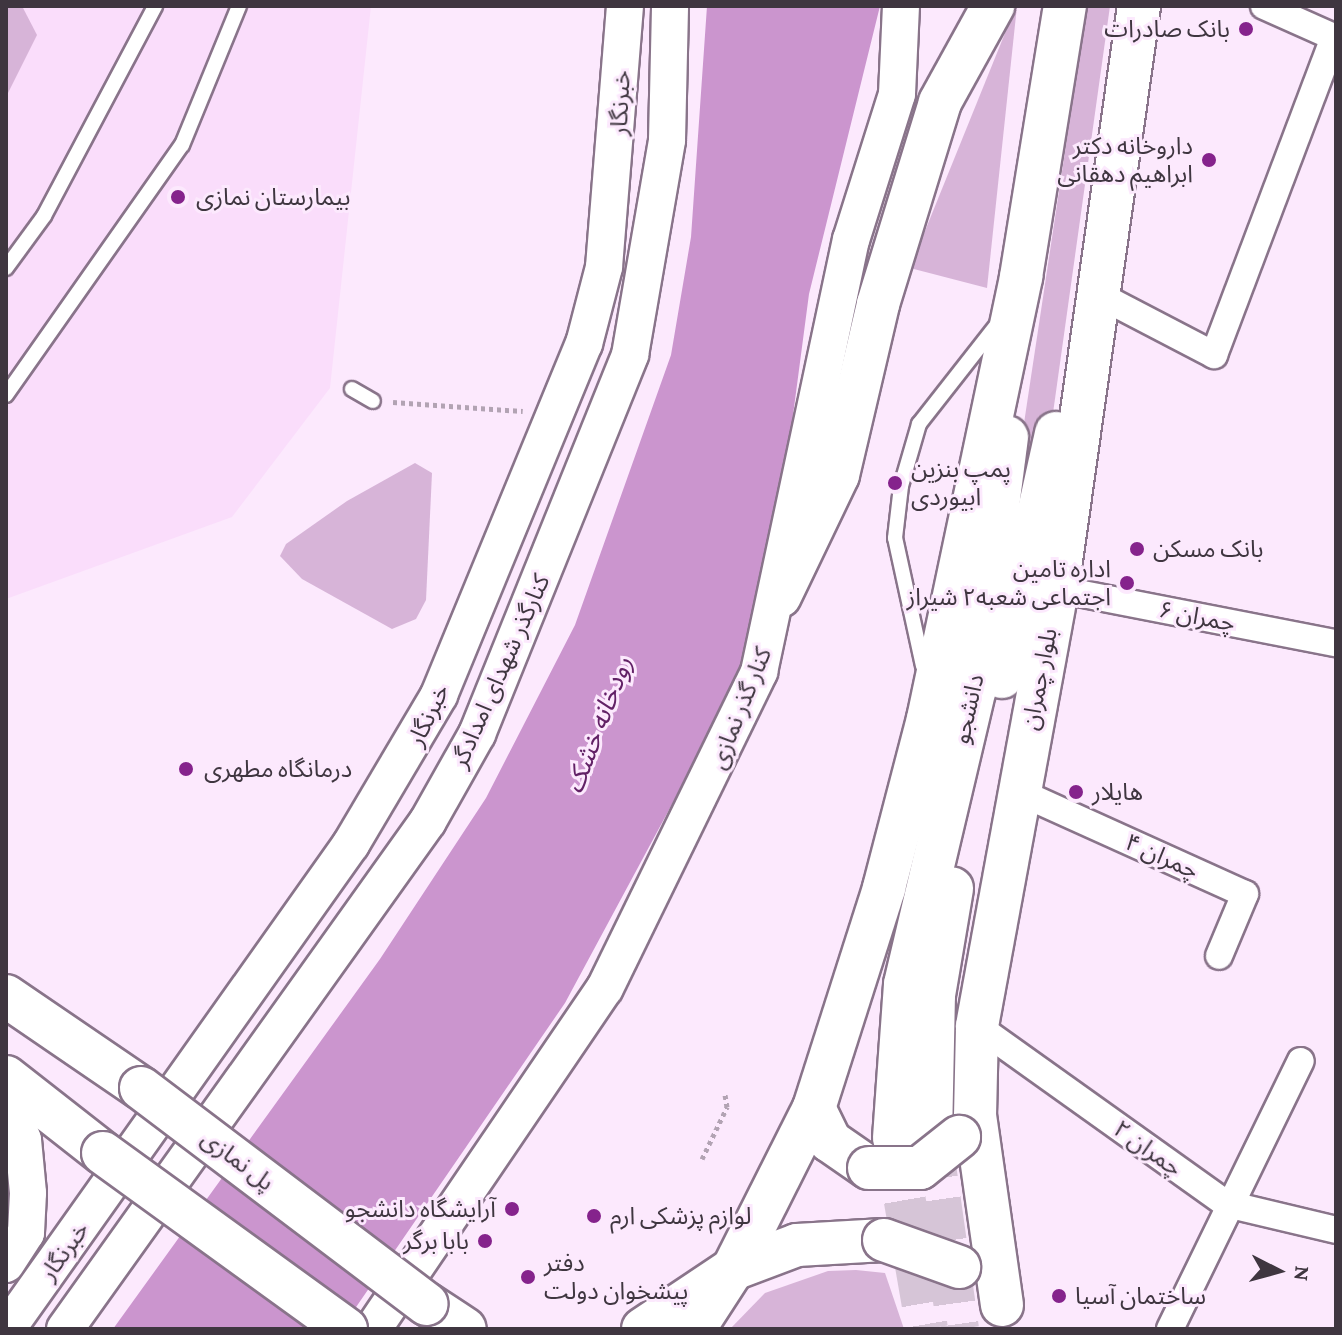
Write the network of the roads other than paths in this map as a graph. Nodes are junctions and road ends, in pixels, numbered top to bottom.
1 (155, 6) edge
2 (239, 6) edge
3 (625, 6) edge
4 (670, 6) edge
5 (901, 6) edge
6 (993, 6) edge
7 (1065, 6) edge
8 (1139, 6) edge
9 (1264, 6) edge
10 (1335, 38) edge
11 (6, 268) edge
12 (1021, 277) junction
13 (1097, 294) junction
14 (352, 389) dead end
15 (6, 395) edge
16 (373, 401) road end
17 (1057, 589) junction
18 (780, 596) junction
19 (1336, 643) edge
20 (928, 719) junction
21 (1017, 791) junction
22 (1219, 956) dead end
23 (6, 996) edge
24 (977, 1026) junction
25 (1301, 1061) dead end
26 (6, 1077) edge
27 (6, 1095) edge
28 (814, 1108) junction
29 (926, 1139) junction
30 (1227, 1204) junction
31 (1336, 1230) edge
32 (6, 1264) edge
33 (733, 1269) junction
34 (1007, 1317) edge
35 (7, 1329) edge
36 (65, 1329) edge
37 (346, 1329) edge
38 (373, 1329) edge
39 (465, 1329) edge
40 (643, 1329) edge
41 (694, 1329) edge
42 (1170, 1329) edge

1 - 11 lane
2 - 15 lane
3 - 35 main road, خبرنگار
4 - 36 main road, کنارگذر شهدای امدادگر
5 - 18 main road, کنار گذر نمازی
6 - 18 main road
7 - 12 main road
8 - 13 main road, بلوار چمران
9 - 10 street
10 - 13 street
12 - 20 main road
12 - 20 lane
12 - 29 main road, دانشجو
13 - 17 main road, بلوار چمران
13 - 29 main road, دانشجو
14 - 16 lane
17 - 19 street, ۶ چمران
17 - 21 main road, بلوار چمران
18 - 38 main road, کنار گذر نمازی
20 - 28 main road
21 - 22 street, ۴ چمران
21 - 24 main road, بلوار چمران
23 - 39 main road, پل نمازی, bridge
24 - 29 main road, بلوار چمران
24 - 30 street, ۲ چمران
25 - 30 street
26 - 37 main road, bridge
27 - 32 main road
28 - 29 main road
28 - 33 main road
29 - 34 main road, بلوار چمران
30 - 31 street, ۲ چمران
30 - 42 street
33 - 34 main road, bridge
33 - 40 main road
33 - 41 main road

